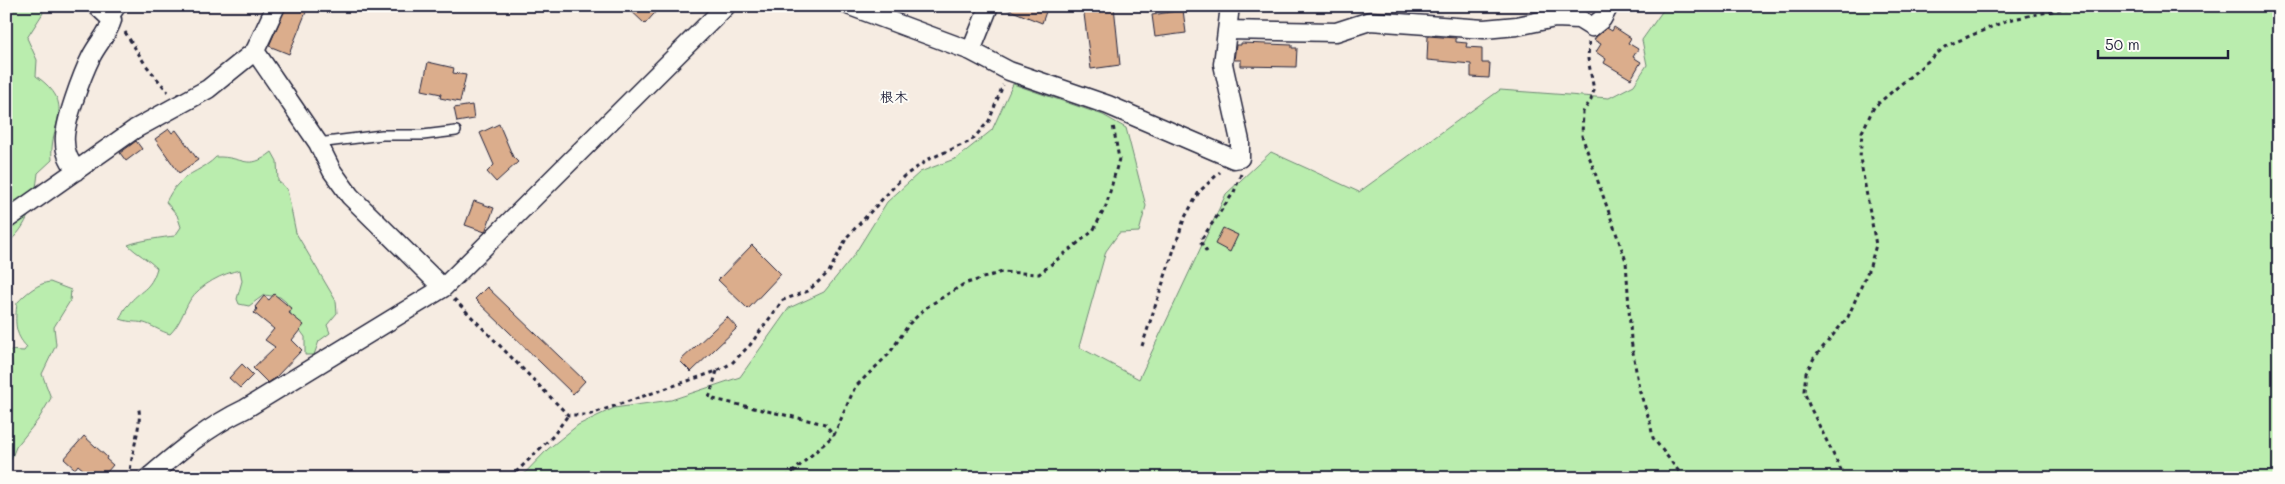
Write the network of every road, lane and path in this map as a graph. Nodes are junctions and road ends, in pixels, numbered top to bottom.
1 (97, 6) edge
2 (276, 6) edge
3 (726, 6) edge
4 (850, 6) edge
5 (989, 6) edge
6 (1230, 6) edge
7 (1610, 6) edge
8 (2077, 6) edge
9 (117, 13) edge
10 (1592, 27) junction
11 (1227, 30) junction
12 (255, 51) junction
13 (971, 51) junction
14 (1009, 71) junction
15 (1108, 105) junction
16 (179, 106) junction
17 (456, 131) dead end
18 (318, 143) junction
19 (1237, 159) junction
20 (76, 170) junction
21 (6, 220) edge
22 (1208, 252) dead end
23 (443, 288) junction
24 (1142, 346) dead end
25 (717, 371) junction
26 (138, 407) dead end
27 (568, 415) junction
28 (834, 435) junction
29 (130, 478) edge
30 (148, 478) edge
31 (510, 478) edge
32 (786, 478) edge
33 (1684, 478) edge
34 (1845, 478) edge

1 - 9 street
2 - 12 street
3 - 23 street
4 - 13 street
5 - 13 street
6 - 11 street
7 - 10 street
8 - 34 path
9 - 16 path
9 - 20 street
10 - 11 street
10 - 33 path
11 - 19 street
12 - 16 street
12 - 18 street
13 - 14 street
14 - 15 street
14 - 25 path
15 - 19 street
15 - 28 path
16 - 20 street
17 - 18 lane
18 - 23 street
19 - 22 path
19 - 24 path
20 - 21 street
23 - 27 path
23 - 30 street
25 - 27 path
25 - 28 path
26 - 29 path
27 - 31 path
28 - 32 path

